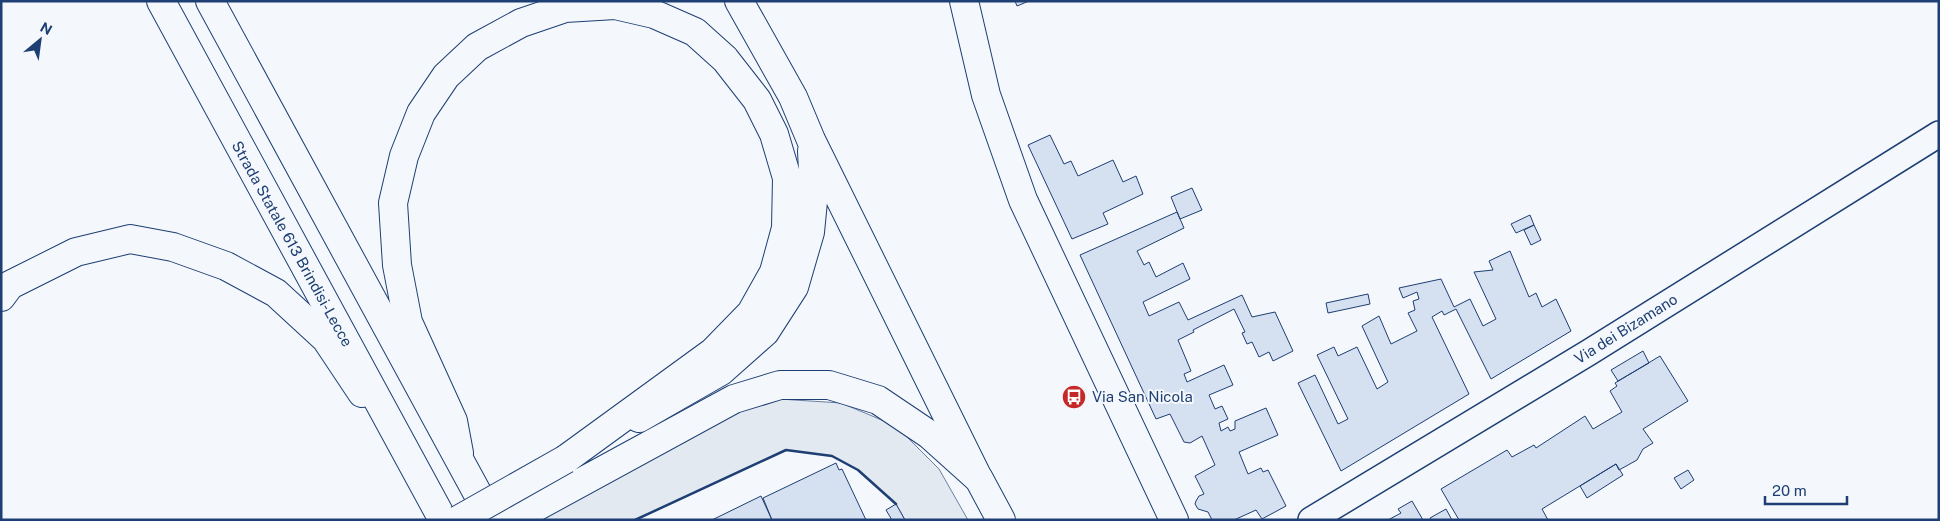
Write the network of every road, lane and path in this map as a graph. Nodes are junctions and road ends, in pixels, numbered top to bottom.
1 (161, 1) edge
2 (210, 1) edge
3 (739, 1) edge
4 (964, 1) edge
5 (1939, 134) edge
6 (811, 140) junction
7 (1, 297) edge
8 (460, 462) junction
9 (573, 471) junction
10 (979, 479) junction
11 (424, 486) junction
12 (443, 520) edge
13 (458, 520) edge
14 (492, 520) edge
15 (512, 520) edge
16 (1000, 520) edge
17 (1174, 520) edge
18 (1310, 520) edge

1 - 11 main road, Strada Statale 613 Brindisi-Lecce
2 - 8 main road
3 - 6 main road
4 - 17 main road
5 - 18 street, Via dei Bizamano
6 - 9 main road
6 - 10 main road
7 - 11 main road
8 - 9 main road
8 - 14 main road
9 - 10 main road
9 - 13 main road, bridge
9 - 15 main road
10 - 16 main road
11 - 12 main road

